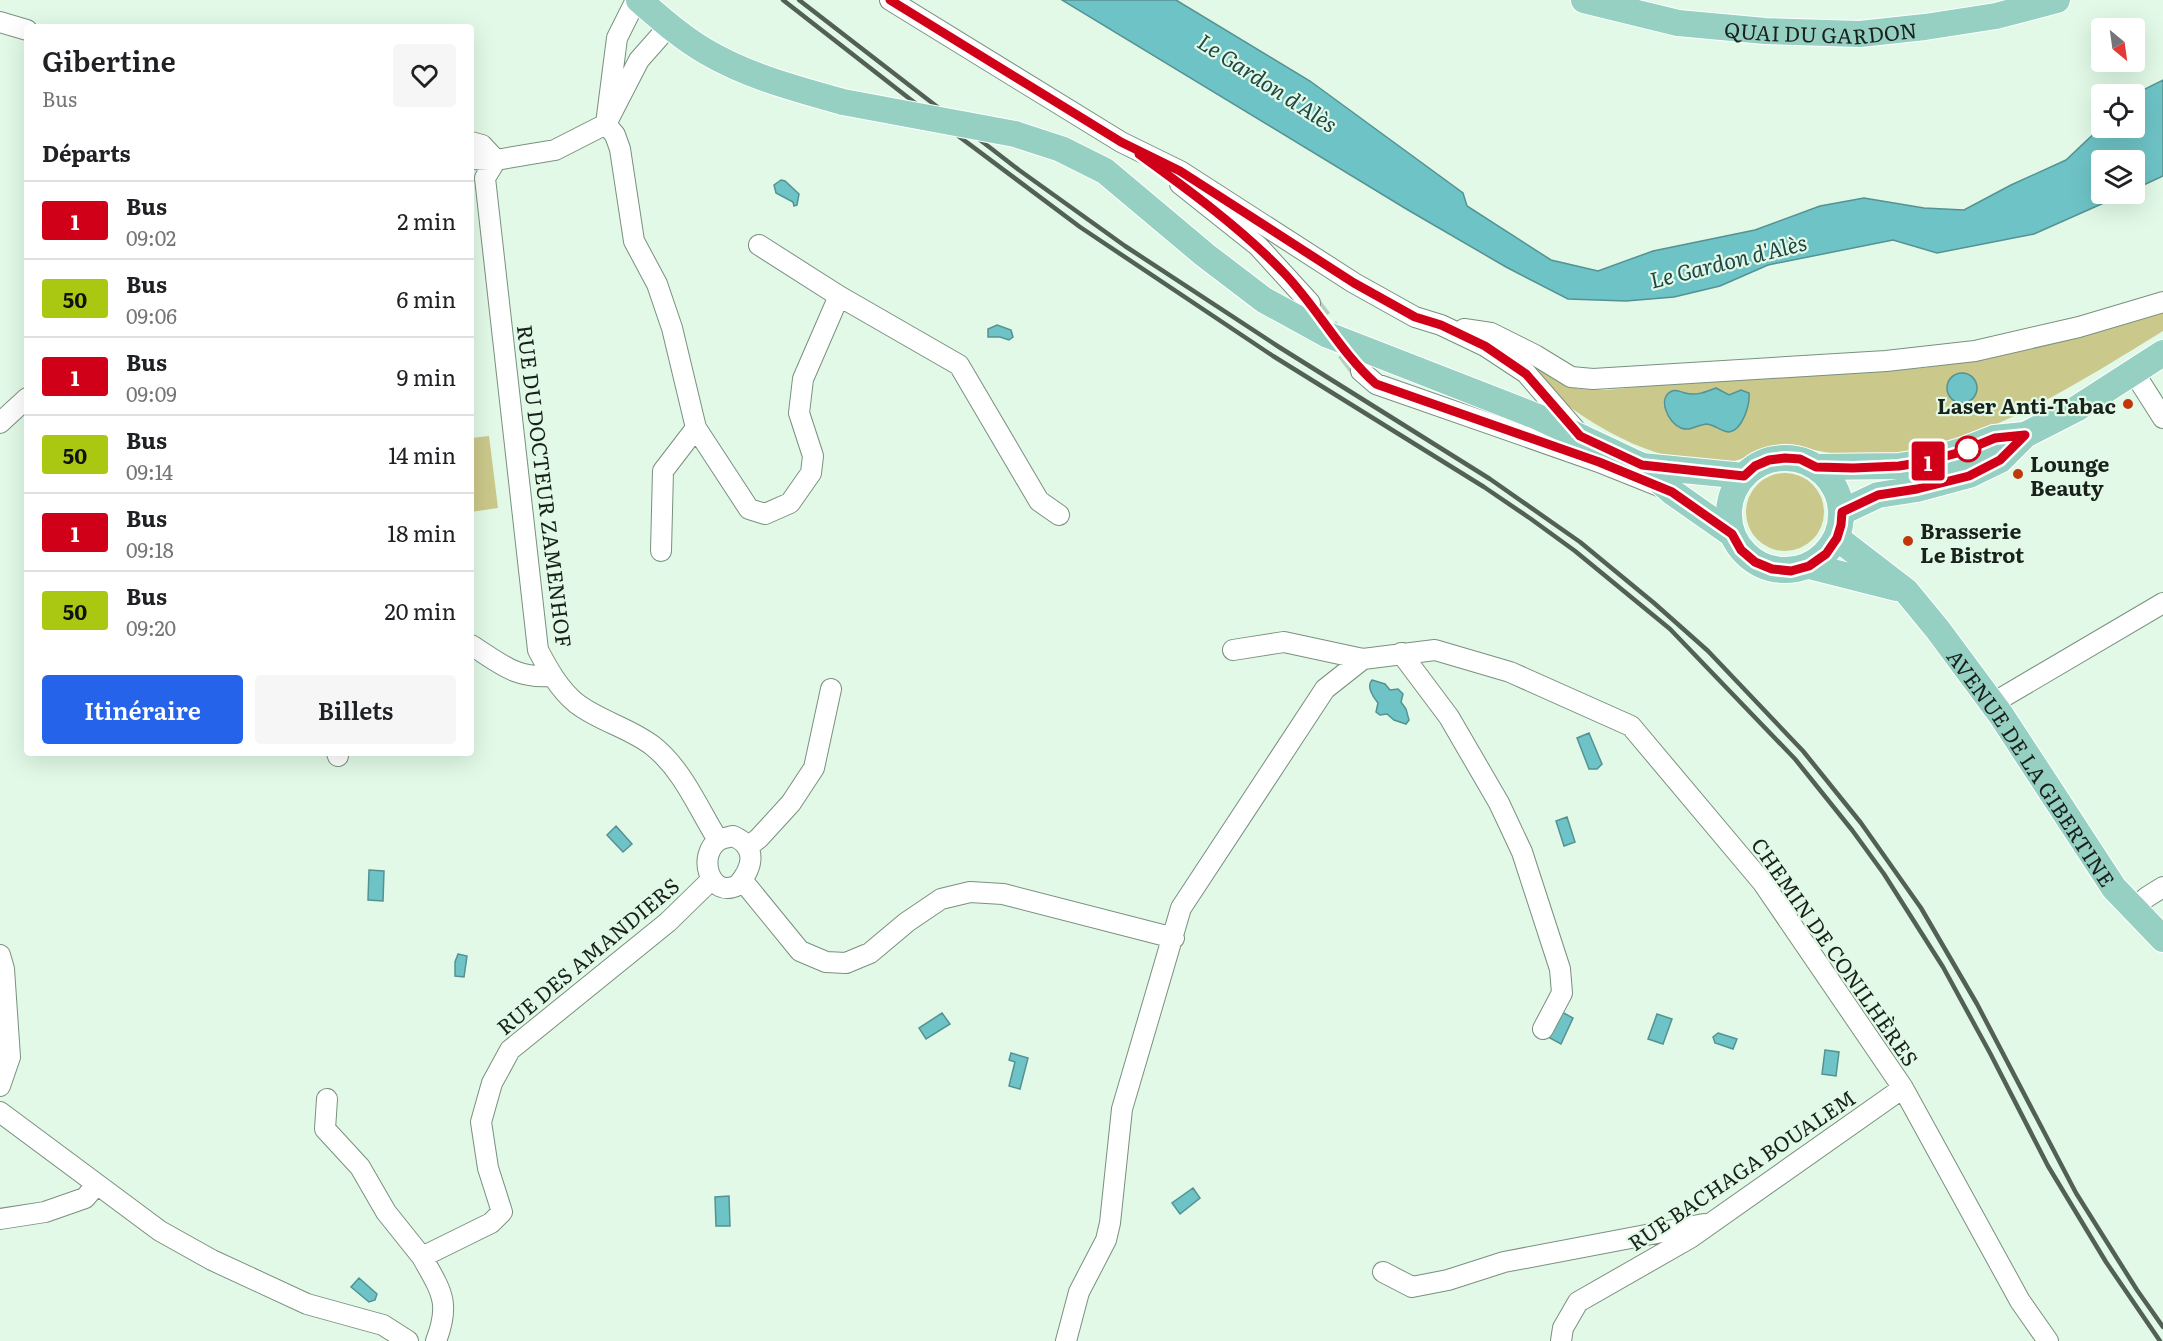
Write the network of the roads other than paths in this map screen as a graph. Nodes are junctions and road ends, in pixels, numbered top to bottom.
1 (638, 0) edge
2 (890, 0) edge
3 (1584, 0) edge
4 (2056, 0) edge
5 (0, 22) edge
6 (669, 26) junction
7 (24, 29) edge
8 (606, 124) junction
9 (1121, 142) junction
10 (474, 143) edge
11 (474, 159) edge
12 (496, 160) junction
13 (759, 244) dead end
14 (839, 296) junction
15 (2163, 302) edge
16 (1310, 303) tunnel mouth
17 (1441, 325) junction
18 (2163, 353) edge
19 (1361, 371) tunnel mouth
20 (2133, 371) junction
21 (24, 401) edge
22 (2163, 418) edge
23 (0, 423) edge
24 (696, 428) junction
25 (2025, 435) junction
26 (1580, 436) junction
27 (1642, 465) junction
28 (1816, 467) junction
29 (1744, 476) junction
30 (1672, 492) junction
31 (1842, 512) junction
32 (1059, 514) dead end
33 (1732, 534) junction
34 (1837, 538) junction
35 (661, 551) dead end
36 (1809, 566) junction
37 (1906, 591) junction
38 (2163, 603) edge
39 (474, 647) edge
40 (1233, 650) dead end
41 (1401, 653) junction
42 (1363, 659) junction
43 (552, 676) junction
44 (831, 688) dead end
45 (1993, 703) junction
46 (718, 840) junction
47 (748, 847) junction
48 (711, 880) junction
49 (742, 880) junction
50 (2163, 887) edge
51 (2133, 909) junction
52 (1174, 938) junction
53 (2163, 939) edge
54 (0, 955) edge
55 (1543, 1029) dead end
56 (0, 1086) edge
57 (1903, 1088) junction
58 (327, 1099) dead end
59 (0, 1112) edge
60 (97, 1184) junction
61 (0, 1219) edge
62 (1713, 1222) junction
63 (422, 1257) junction
64 (1383, 1272) dead end
65 (408, 1341) edge
66 (436, 1341) edge
67 (1066, 1341) edge
68 (1561, 1341) edge
69 (2048, 1341) edge

1 - 6 main road
1 - 8 street
2 - 9 street
3 - 4 main road, QUAI DU GARDON
5 - 7 street
6 - 8 street
6 - 26 main road, bridge
8 - 12 street
8 - 24 street
9 - 16 street
9 - 17 street
10 - 12 street
11 - 12 street
12 - 43 street, RUE DU DOCTEUR ZAMENHOF
13 - 14 street
14 - 24 street
14 - 32 street
15 - 17 street
17 - 26 street
18 - 20 main road
19 - 30 street
20 - 22 street
20 - 25 main road
21 - 23 street
24 - 35 street
25 - 28 main road
25 - 31 main road
26 - 27 main road
27 - 29 main road
27 - 30 main road
28 - 29 main road
28 - 31 main road
29 - 33 main road
30 - 33 main road
31 - 34 main road
33 - 36 main road
34 - 36 main road
34 - 37 main road, AVENUE DE LA GIBERTINE
36 - 37 main road
37 - 45 main road, AVENUE DE LA GIBERTINE
38 - 45 street
39 - 43 street, RUE DU DOCTEUR ZAMENHOF
40 - 42 street, CHEMIN DE CONILHÈRES
41 - 42 street, CHEMIN DE CONILHÈRES
41 - 55 street
41 - 57 street, CHEMIN DE CONILHÈRES
42 - 52 street, CHEMIN DE CONILHÈRES
43 - 46 street, RUE DU DOCTEUR ZAMENHOF
44 - 47 street
45 - 51 main road, AVENUE DE LA GIBERTINE
46 - 47 street
46 - 48 street
47 - 49 street
48 - 49 street
48 - 63 street, RUE DES AMANDIERS
49 - 52 street
50 - 51 street
51 - 53 main road, AVENUE DE LA GIBERTINE
52 - 67 street, CHEMIN DE CONILHÈRES
54 - 56 street
57 - 62 street, RUE BACHAGA BOUALEM
57 - 69 street, CHEMIN DE CONILHÈRES
58 - 63 street
59 - 60 street
60 - 61 street
60 - 65 street
62 - 64 street
62 - 68 street, RUE BACHAGA BOUALEM
63 - 66 street

